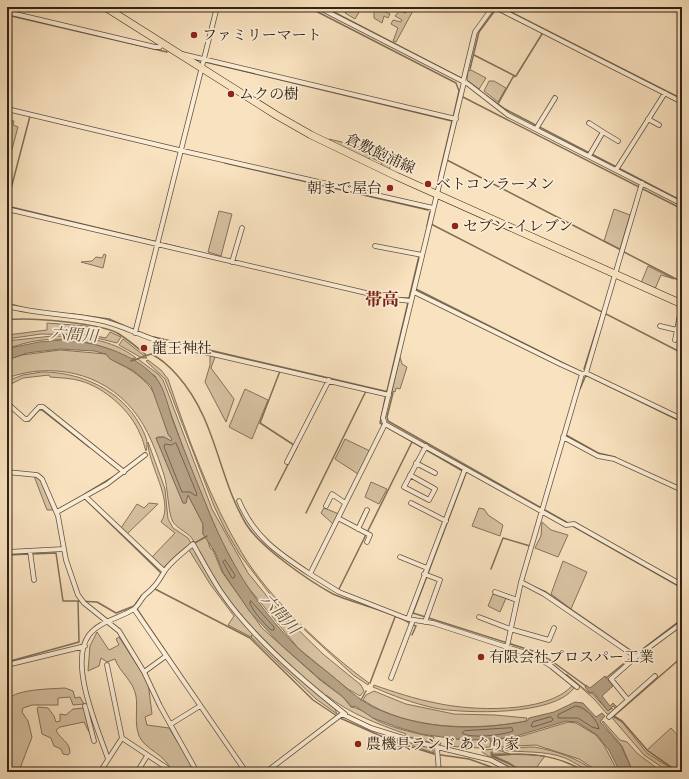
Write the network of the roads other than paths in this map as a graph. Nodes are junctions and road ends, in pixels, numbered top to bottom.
1 (105, 7) edge
2 (217, 7) edge
3 (318, 7) edge
4 (495, 7) edge
5 (7, 12) edge
6 (162, 44) junction
7 (202, 62) junction
8 (463, 82) junction
9 (665, 93) junction
10 (555, 98) dead end
11 (682, 102) edge
12 (7, 108) edge
13 (454, 119) junction
14 (648, 119) junction
15 (589, 123) dead end
16 (658, 125) dead end
17 (537, 127) junction
18 (603, 132) junction
19 (618, 141) dead end
20 (179, 152) junction
21 (590, 154) junction
22 (617, 168) junction
23 (641, 186) junction
24 (437, 194) junction
25 (682, 204) edge
26 (431, 208) junction
27 (7, 209) edge
28 (242, 228) dead end
29 (158, 242) junction
30 (375, 246) dead end
31 (422, 255) junction
32 (233, 261) junction
33 (615, 274) junction
34 (414, 292) junction
35 (410, 301) junction
36 (682, 304) edge
37 (7, 306) edge
38 (660, 326) dead end
39 (677, 330) junction
40 (136, 331) junction
41 (675, 340) dead end
42 (584, 373) junction
43 (329, 380) junction
44 (388, 393) junction
45 (7, 403) edge
46 (682, 419) edge
47 (384, 425) junction
48 (564, 437) junction
49 (425, 448) junction
50 (145, 455) dead end
51 (287, 462) dead end
52 (416, 463) junction
53 (465, 471) junction
54 (7, 472) edge
55 (124, 472) junction
56 (435, 473) dead end
57 (410, 476) junction
58 (682, 490) edge
59 (84, 497) junction
60 (239, 501) dead end
61 (345, 503) junction
62 (411, 503) dead end
63 (326, 506) dead end
64 (541, 509) junction
65 (367, 510) dead end
66 (57, 512) junction
67 (338, 518) junction
68 (446, 521) junction
69 (358, 529) junction
70 (367, 542) dead end
71 (64, 549) junction
72 (7, 552) edge
73 (31, 553) junction
74 (400, 557) dead end
75 (427, 568) junction
76 (163, 570) junction
77 (310, 574) junction
78 (426, 575) junction
79 (34, 580) dead end
80 (521, 582) junction
81 (682, 585) edge
82 (495, 592) dead end
83 (517, 600) junction
84 (135, 608) junction
85 (479, 617) dead end
86 (408, 619) junction
87 (426, 619) junction
88 (413, 620) junction
89 (108, 622) junction
90 (682, 623) edge
91 (554, 628) dead end
92 (510, 629) junction
93 (507, 644) junction
94 (85, 646) junction
95 (166, 656) junction
96 (634, 656) junction
97 (7, 665) edge
98 (107, 665) dead end
99 (144, 672) junction
100 (655, 676) dead end
101 (391, 678) dead end
102 (577, 687) dead end
103 (628, 700) junction
104 (85, 706) dead end
105 (200, 706) junction
106 (341, 716) junction
107 (608, 717) dead end
108 (171, 724) junction
109 (122, 738) junction
110 (94, 741) dead end
111 (437, 752) junction
112 (147, 756) junction
113 (108, 759) junction
114 (100, 772) edge
115 (137, 772) edge
116 (168, 772) edge
117 (197, 772) edge
118 (246, 772) edge
119 (266, 772) edge
120 (439, 772) edge
121 (514, 772) edge

1 - 6 main road, 倉敷飽浦線
2 - 7 street
3 - 8 street
4 - 8 street
4 - 9 street
5 - 6 street
6 - 7 main road, 倉敷飽浦線
7 - 13 street
7 - 20 street
7 - 24 main road, 倉敷飽浦線
8 - 13 street
8 - 17 street
9 - 11 street
9 - 14 street
10 - 17 street
12 - 20 street
13 - 24 street
14 - 16 street
14 - 22 street
15 - 18 street
17 - 21 street
18 - 19 street
18 - 21 street
20 - 26 street
20 - 29 street
21 - 22 street
22 - 23 street
23 - 25 street
23 - 33 street
24 - 26 street
24 - 33 main road, 倉敷飽浦線
26 - 31 street
27 - 29 street
28 - 32 street
29 - 32 street
29 - 40 street
30 - 31 street
31 - 34 street
32 - 35 street
33 - 36 main road, 倉敷飽浦線
33 - 42 street
34 - 35 street
34 - 42 street
35 - 44 street
36 - 39 street
37 - 40 street
38 - 39 street
39 - 41 street
40 - 43 street
42 - 46 street
42 - 48 street
43 - 44 street
43 - 51 street
44 - 47 street
45 - 55 street
47 - 49 street
47 - 61 street
48 - 58 street
48 - 64 street
49 - 52 street
49 - 53 street
50 - 55 street
52 - 56 street
52 - 57 street
53 - 64 street
53 - 68 street
54 - 66 street
55 - 59 street
57 - 57 street
59 - 66 street
59 - 76 street
60 - 77 street
61 - 63 street
61 - 67 street
62 - 68 street
64 - 80 street
64 - 81 street
65 - 69 street
66 - 71 street
67 - 69 street
67 - 77 street
68 - 75 street
69 - 70 street
71 - 73 street
71 - 89 street
72 - 73 street
73 - 79 street
74 - 75 street
75 - 78 street
76 - 84 street
76 - 106 street
77 - 86 street
78 - 86 street
78 - 87 street
80 - 83 street
80 - 96 street
82 - 83 street
83 - 92 street
84 - 89 street
84 - 95 street
85 - 92 street
86 - 88 street
87 - 88 street
87 - 93 street
88 - 101 street
89 - 94 street
89 - 99 street
90 - 96 street
91 - 92 street
92 - 93 street
93 - 102 street
94 - 97 street
94 - 113 street
95 - 99 street
95 - 105 street
96 - 103 street
98 - 109 street
99 - 108 street
100 - 103 street
103 - 107 street
104 - 110 street
105 - 108 street
105 - 118 street
106 - 111 street
106 - 119 street
108 - 117 street
109 - 112 street
109 - 113 street
111 - 120 street
111 - 121 street
112 - 115 street
112 - 116 street
113 - 114 street

